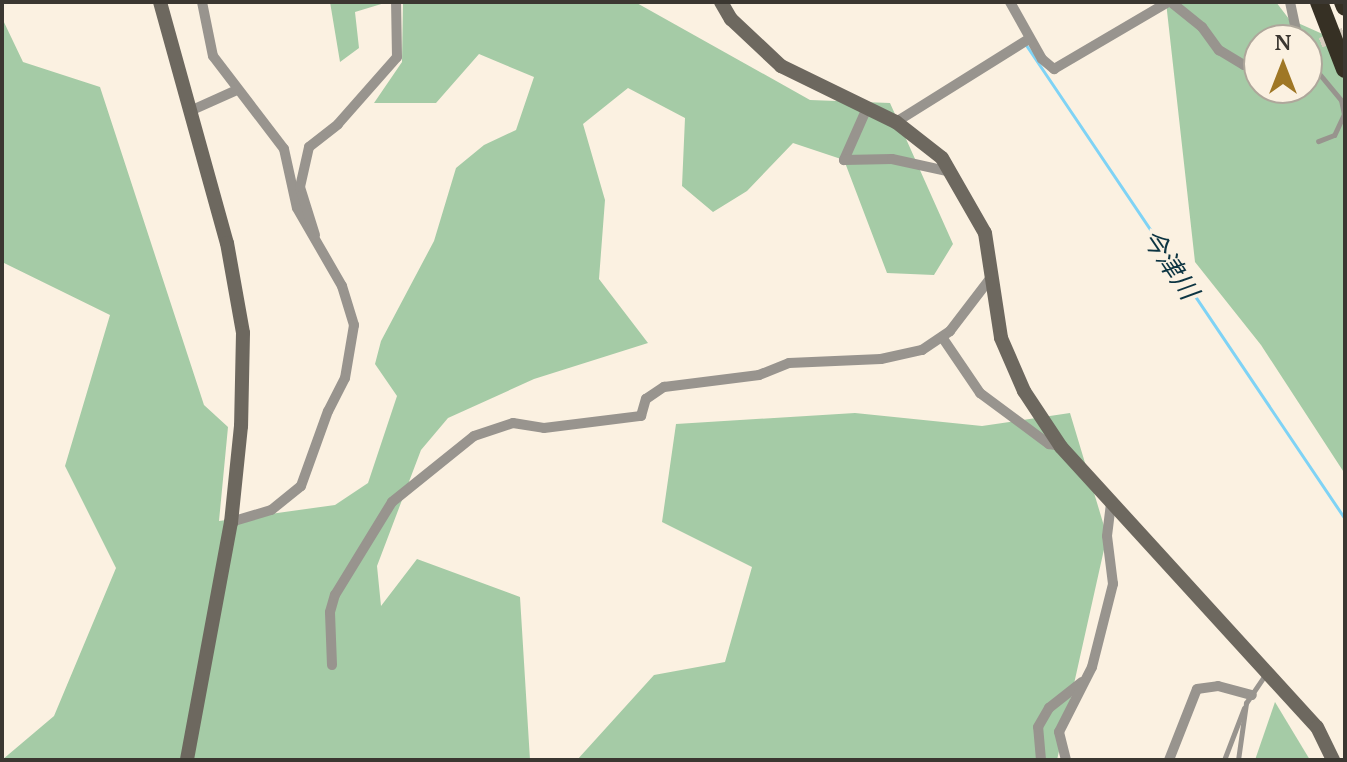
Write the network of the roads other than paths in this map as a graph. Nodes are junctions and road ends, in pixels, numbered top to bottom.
1 (160, 2) edge
2 (202, 2) edge
3 (396, 2) edge
4 (721, 2) edge
5 (1010, 2) edge
6 (1169, 2) edge
7 (1290, 2) edge
8 (1319, 2) edge
9 (1295, 24) edge
10 (1029, 39) junction
11 (1243, 64) edge
12 (1345, 69) edge
13 (1323, 78) edge
14 (237, 90) junction
15 (867, 108) junction
16 (190, 111) junction
17 (896, 122) junction
18 (1318, 141) dead end
19 (952, 173) junction
20 (319, 250) junction
21 (992, 276) junction
22 (942, 337) junction
23 (1061, 447) junction
24 (1111, 501) junction
25 (231, 522) junction
26 (332, 665) dead end
27 (1267, 672) junction
28 (1084, 681) junction
29 (1249, 699) junction
30 (187, 760) edge
31 (1041, 760) edge
32 (1066, 760) edge
33 (1169, 760) edge
34 (1224, 760) edge
35 (1238, 760) edge
36 (1333, 760) edge

1 - 16 street
2 - 14 street
3 - 20 street
4 - 15 street
5 - 10 street
6 - 10 street
6 - 11 street
7 - 9 street
8 - 12 highway
10 - 17 street
13 - 18 lane
14 - 16 street
14 - 20 street
15 - 17 street
15 - 19 street
16 - 25 street
17 - 19 street
19 - 21 street
20 - 25 street
21 - 22 street
21 - 23 street
22 - 23 street
22 - 26 street
23 - 24 street
24 - 27 street
24 - 28 street
25 - 30 street
27 - 29 lane
27 - 36 street
28 - 31 street
28 - 32 street
29 - 33 street
29 - 34 lane
29 - 35 lane

